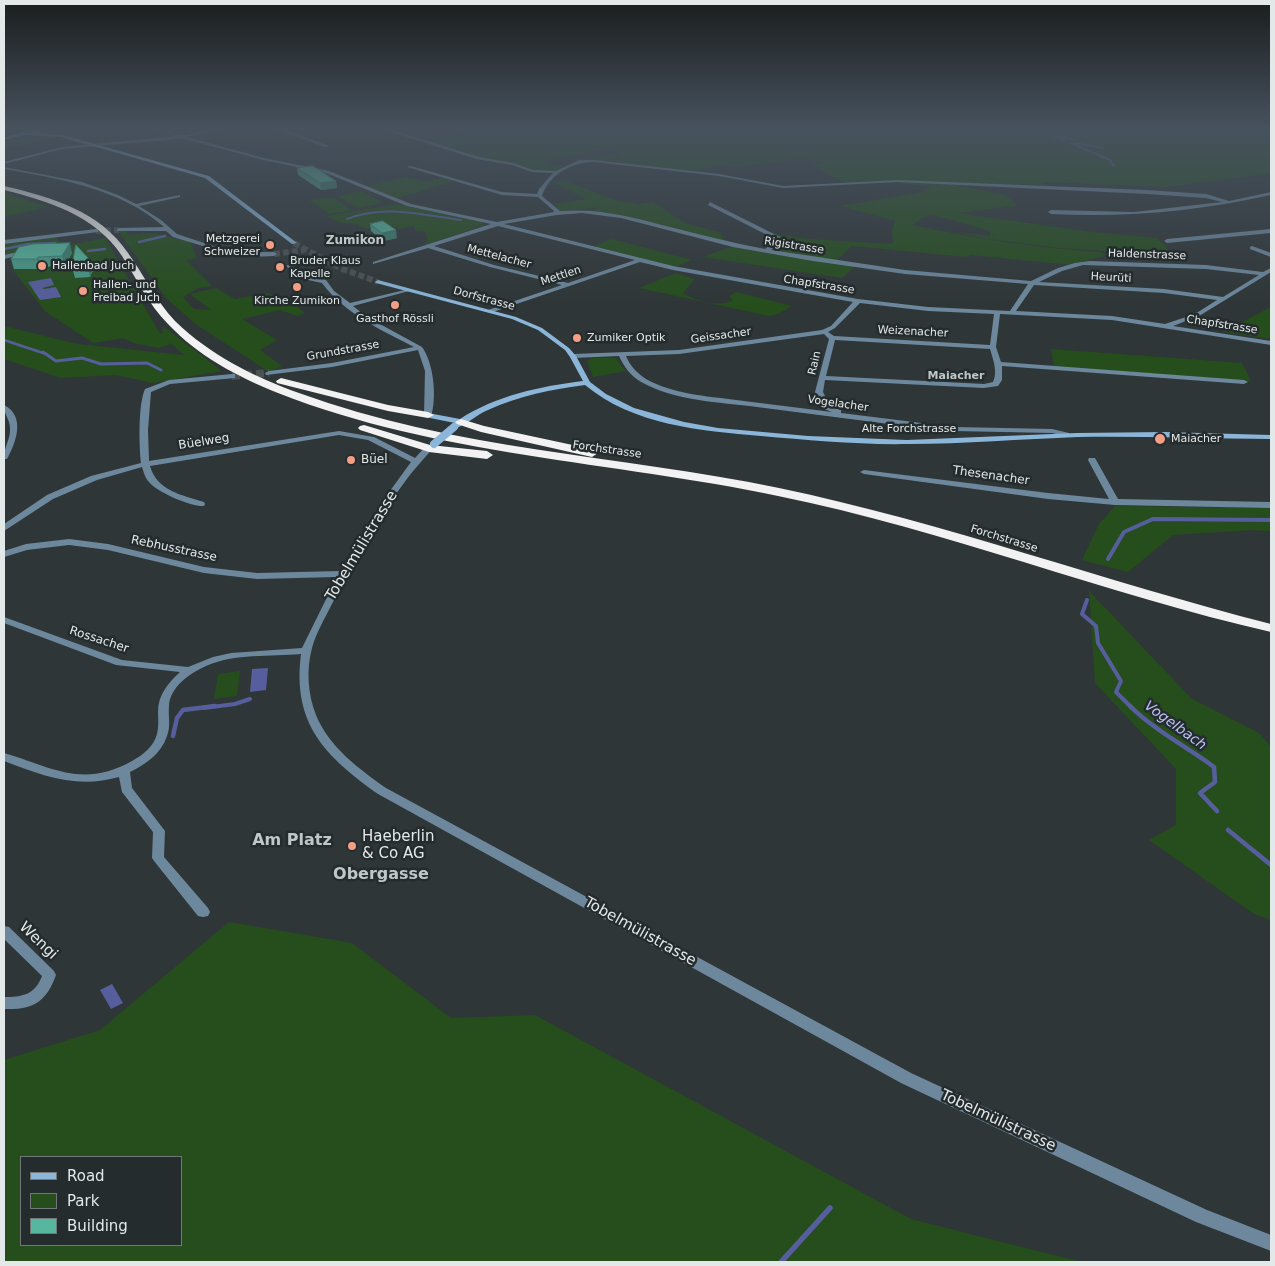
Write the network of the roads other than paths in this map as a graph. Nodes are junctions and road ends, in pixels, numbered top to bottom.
1 (10, 188) edge
2 (99, 188) edge
3 (223, 188) edge
4 (364, 188) edge
5 (484, 188) edge
6 (543, 188) edge
7 (1064, 188) edge
8 (1271, 194) edge
9 (178, 196) dead end
10 (539, 196) junction
11 (1232, 203) junction
12 (136, 204) junction
13 (710, 204) dead end
14 (557, 212) junction
15 (1051, 212) dead end
16 (497, 224) junction
17 (168, 229) junction
18 (119, 230) tunnel mouth
19 (96, 231) tunnel mouth
20 (1271, 232) edge
21 (63, 235) junction
22 (1167, 241) dead end
23 (4, 242) edge
24 (65, 242) edge
25 (294, 243) tunnel mouth
26 (427, 246) junction
27 (1252, 248) dead end
28 (31, 251) edge
29 (765, 251) junction
30 (274, 254) tunnel mouth
31 (1271, 255) edge
32 (4, 257) edge
33 (639, 261) junction
34 (376, 263) dead end
35 (289, 266) dead end
36 (1271, 270) edge
37 (1265, 274) junction
38 (378, 282) tunnel mouth
39 (1032, 283) junction
40 (567, 284) junction
41 (407, 290) junction
42 (1225, 299) junction
43 (858, 301) junction
44 (349, 305) junction
45 (490, 312) junction
46 (998, 313) junction
47 (1011, 314) junction
48 (1167, 326) junction
49 (824, 332) junction
50 (832, 338) junction
51 (1271, 343) edge
52 (993, 347) junction
53 (420, 348) junction
54 (622, 354) junction
55 (573, 356) junction
56 (998, 364) junction
57 (236, 370) junction
58 (269, 373) tunnel mouth
59 (823, 378) junction
60 (1244, 382) dead end
61 (587, 383) junction
62 (4, 407) edge
63 (428, 415) junction
64 (848, 417) junction
65 (458, 425) junction
66 (1066, 435) junction
67 (1271, 437) edge
68 (432, 446) junction
69 (4, 457) edge
70 (1092, 460) dead end
71 (416, 461) junction
72 (145, 464) junction
73 (664, 468) junction
74 (864, 472) dead end
75 (690, 476) junction
76 (1115, 502) junction
77 (201, 504) dead end
78 (1271, 505) edge
79 (4, 528) edge
80 (4, 554) edge
81 (341, 574) junction
82 (4, 620) edge
83 (1271, 624) edge
84 (1271, 628) edge
85 (306, 651) junction
86 (190, 670) junction
87 (4, 757) edge
88 (124, 772) junction
89 (203, 912) dead end
90 (4, 931) edge
91 (4, 1003) edge
92 (1271, 1244) edge

1 - 57 highway, Forchstrasse
2 - 12 street
3 - 25 street
4 - 16 street, Chapfstrasse
5 - 10 street
6 - 10 street
7 - 11 street
8 - 11 street
9 - 12 street
10 - 14 street
11 - 15 street
12 - 17 street
13 - 29 street
14 - 16 street, Rigistrasse
14 - 29 street, Rigistrasse
16 - 26 street
16 - 33 street, Chapfstrasse
17 - 18 street
17 - 30 street
19 - 21 street
20 - 22 street
21 - 23 street
21 - 24 street
26 - 34 street
26 - 40 street, Mettelacher
27 - 31 street
28 - 32 street
29 - 39 street, Rigistrasse
33 - 40 street, Mettlen
33 - 43 street, Chapfstrasse
35 - 44 street
36 - 37 street
37 - 39 street, Haldenstrasse
37 - 42 street
38 - 41 street, Dorfstrasse
39 - 42 street, Heurüti
39 - 47 street
40 - 45 street, Mettlen
41 - 44 street
41 - 45 street, Dorfstrasse
42 - 48 street
43 - 46 street, Chapfstrasse
43 - 49 street
44 - 53 street
45 - 55 street, Dorfstrasse
46 - 47 street, Chapfstrasse
46 - 52 street
47 - 48 street, Chapfstrasse
48 - 51 street, Chapfstrasse
49 - 50 street, Rain
49 - 54 street, Geissacher
50 - 52 street, Weizenacher
50 - 59 street, Rain
52 - 56 street
53 - 58 street, Grundstrasse
53 - 63 street
54 - 55 street, Geissacher
54 - 64 street, Vogelacher
55 - 61 street, Alte Forchstrasse
56 - 59 street
56 - 60 street
57 - 63 highway
57 - 68 highway
57 - 72 street
57 - 73 highway, Forchstrasse
57 - 75 highway, Forchstrasse
59 - 64 street, Rain
61 - 65 street
61 - 66 street, Alte Forchstrasse
62 - 69 street
63 - 65 street
64 - 66 street, Vogelacher
65 - 68 street, bridge
65 - 73 highway
66 - 67 street, Alte Forchstrasse
68 - 71 street, Tobelmülistrasse
68 - 75 highway
70 - 76 street
71 - 72 street, Büelweg
71 - 81 street, Tobelmülistrasse
72 - 77 street
72 - 79 street, Büelweg
73 - 83 highway, Forchstrasse
74 - 76 street, Thesenacher
75 - 84 highway, Forchstrasse
76 - 78 street, Thesenacher
80 - 81 street, Rebhusstrasse
81 - 85 street, Tobelmülistrasse
82 - 86 street, Rossacher
85 - 86 street
85 - 92 street, Tobelmülistrasse
86 - 88 street
87 - 88 street
88 - 89 street
90 - 91 street, Wengi

